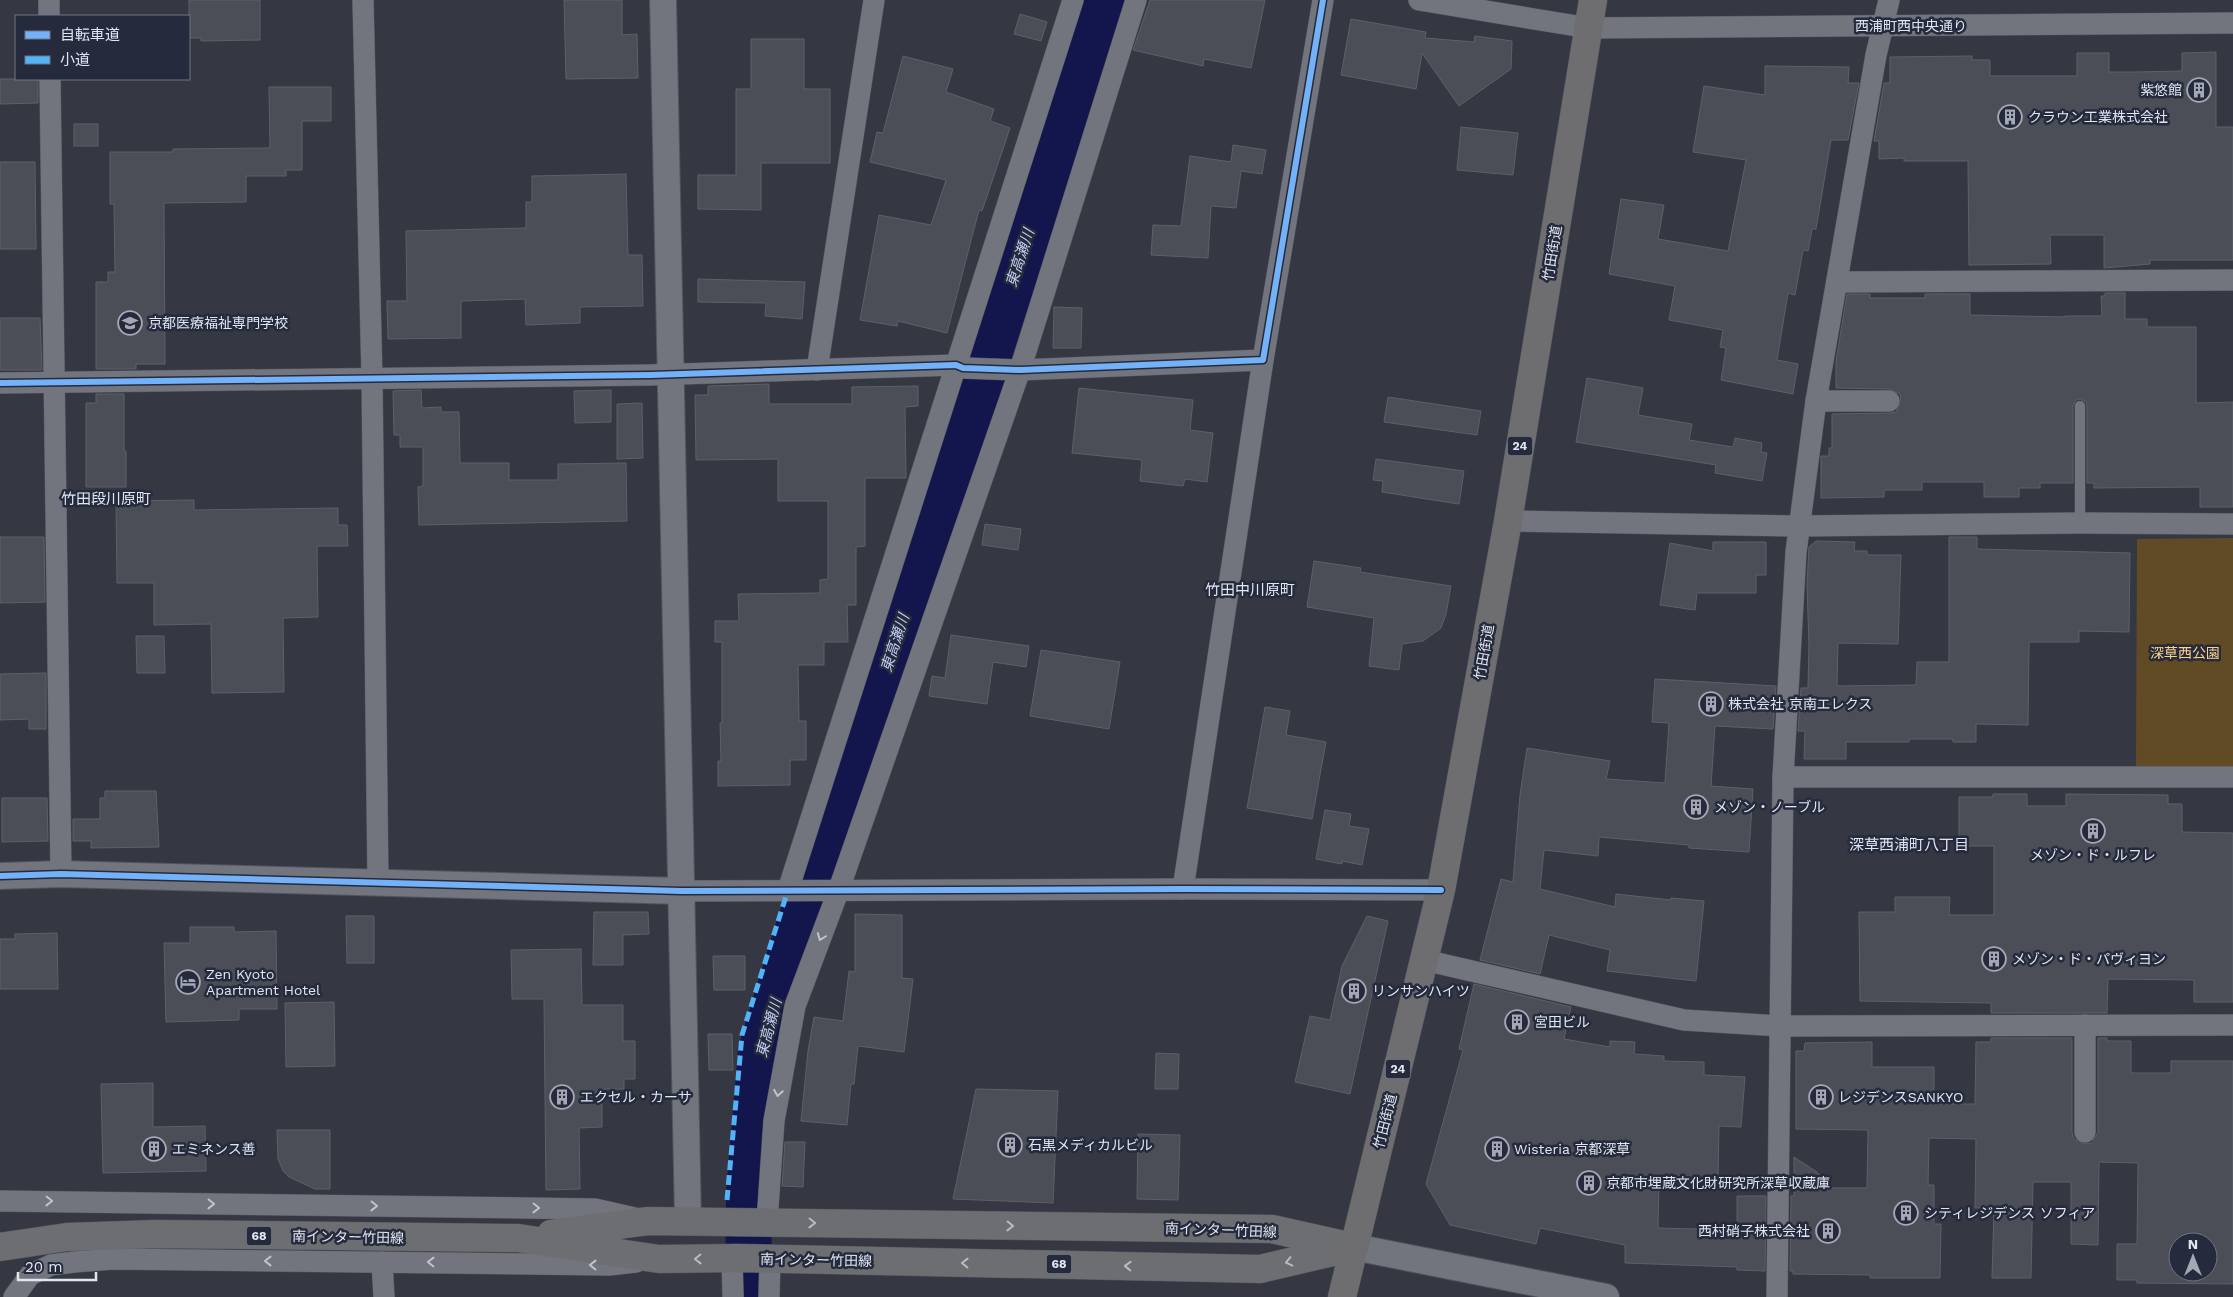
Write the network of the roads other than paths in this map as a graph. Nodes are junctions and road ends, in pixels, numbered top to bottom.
1 (48, 0) edge
2 (363, 0) edge
3 (663, 0) edge
4 (874, 0) edge
5 (1073, 0) edge
6 (1136, 0) edge
7 (1323, 0) edge
8 (1419, 0) edge
9 (1593, 0) edge
10 (1888, 0) edge
11 (49, 15) edge
12 (2233, 23) edge
13 (1882, 26) junction
14 (1589, 28) junction
15 (50, 80) edge
16 (2233, 280) edge
17 (1837, 282) junction
18 (1263, 360) junction
19 (959, 366) junction
20 (817, 370) junction
21 (1015, 370) junction
22 (671, 375) junction
23 (372, 379) junction
24 (54, 382) junction
25 (0, 383) edge
26 (1816, 401) junction
27 (1889, 401) dead end
28 (2080, 406) dead end
29 (1508, 521) junction
30 (2080, 523) junction
31 (2233, 524) edge
32 (1799, 526) junction
33 (1782, 777) junction
34 (2233, 777) edge
35 (60, 874) junction
36 (0, 876) edge
37 (378, 882) junction
38 (1183, 889) junction
39 (790, 890) junction
40 (1441, 890) junction
41 (681, 891) junction
42 (834, 892) junction
43 (1424, 960) junction
44 (2085, 1025) junction
45 (2233, 1025) edge
46 (1781, 1026) junction
47 (2085, 1132) dead end
48 (0, 1201) edge
49 (648, 1221) junction
50 (688, 1221) junction
51 (765, 1222) junction
52 (518, 1238) junction
53 (0, 1247) edge
54 (1354, 1247) junction
55 (750, 1258) junction
56 (659, 1259) junction
57 (382, 1262) junction
58 (14, 1297) edge
59 (384, 1297) edge
60 (733, 1297) edge
61 (769, 1297) edge
62 (1342, 1297) edge
63 (1606, 1297) edge
64 (1777, 1297) edge

1 - 11 street
2 - 23 street
3 - 22 street
4 - 20 street
5 - 19 street
6 - 21 street
7 - 18 street
8 - 14 street, 西浦町西中央通り
9 - 14 highway, 竹田街道 / 24
10 - 13 street
12 - 13 street, 西浦町西中央通り
13 - 14 street, 西浦町西中央通り
13 - 17 street
14 - 29 highway, 竹田街道 / 24
15 - 24 street
16 - 17 street
17 - 26 street
18 - 21 street
18 - 38 street
19 - 20 street
19 - 21 street
19 - 39 street
20 - 22 street
21 - 42 street
22 - 23 street
22 - 41 street
23 - 24 street
23 - 37 street
24 - 25 street
24 - 35 street
26 - 27 street
26 - 32 street
28 - 30 lane
29 - 32 street
29 - 40 highway, 竹田街道 / 24
30 - 31 street
30 - 32 street
32 - 33 street
33 - 34 street
33 - 46 street
35 - 36 street
35 - 37 street
37 - 41 street
38 - 40 street
38 - 42 street
39 - 41 street
39 - 42 street
40 - 43 highway, 竹田街道 / 24
41 - 50 street
42 -> 51 street
43 - 46 street
43 - 54 highway, 竹田街道 / 24
44 - 45 street
44 - 46 street
44 - 47 street
46 - 64 street
48 -> 49 street
49 - 50 main road, 南インター竹田線 / 68
49 - 52 main road, 南インター竹田線 / 68
50 - 51 main road, 南インター竹田線 / 68
51 -> 54 main road, 南インター竹田線 / 68
52 - 53 main road, 南インター竹田線 / 68
52 - 56 main road, 南インター竹田線 / 68
54 -> 55 main road, 南インター竹田線 / 68
54 - 62 highway, 竹田街道 / 24
54 - 63 street
55 -> 56 main road, 南インター竹田線 / 68
55 - 60 street
55 - 61 street
56 -> 57 street
57 -> 58 street
57 - 59 street

